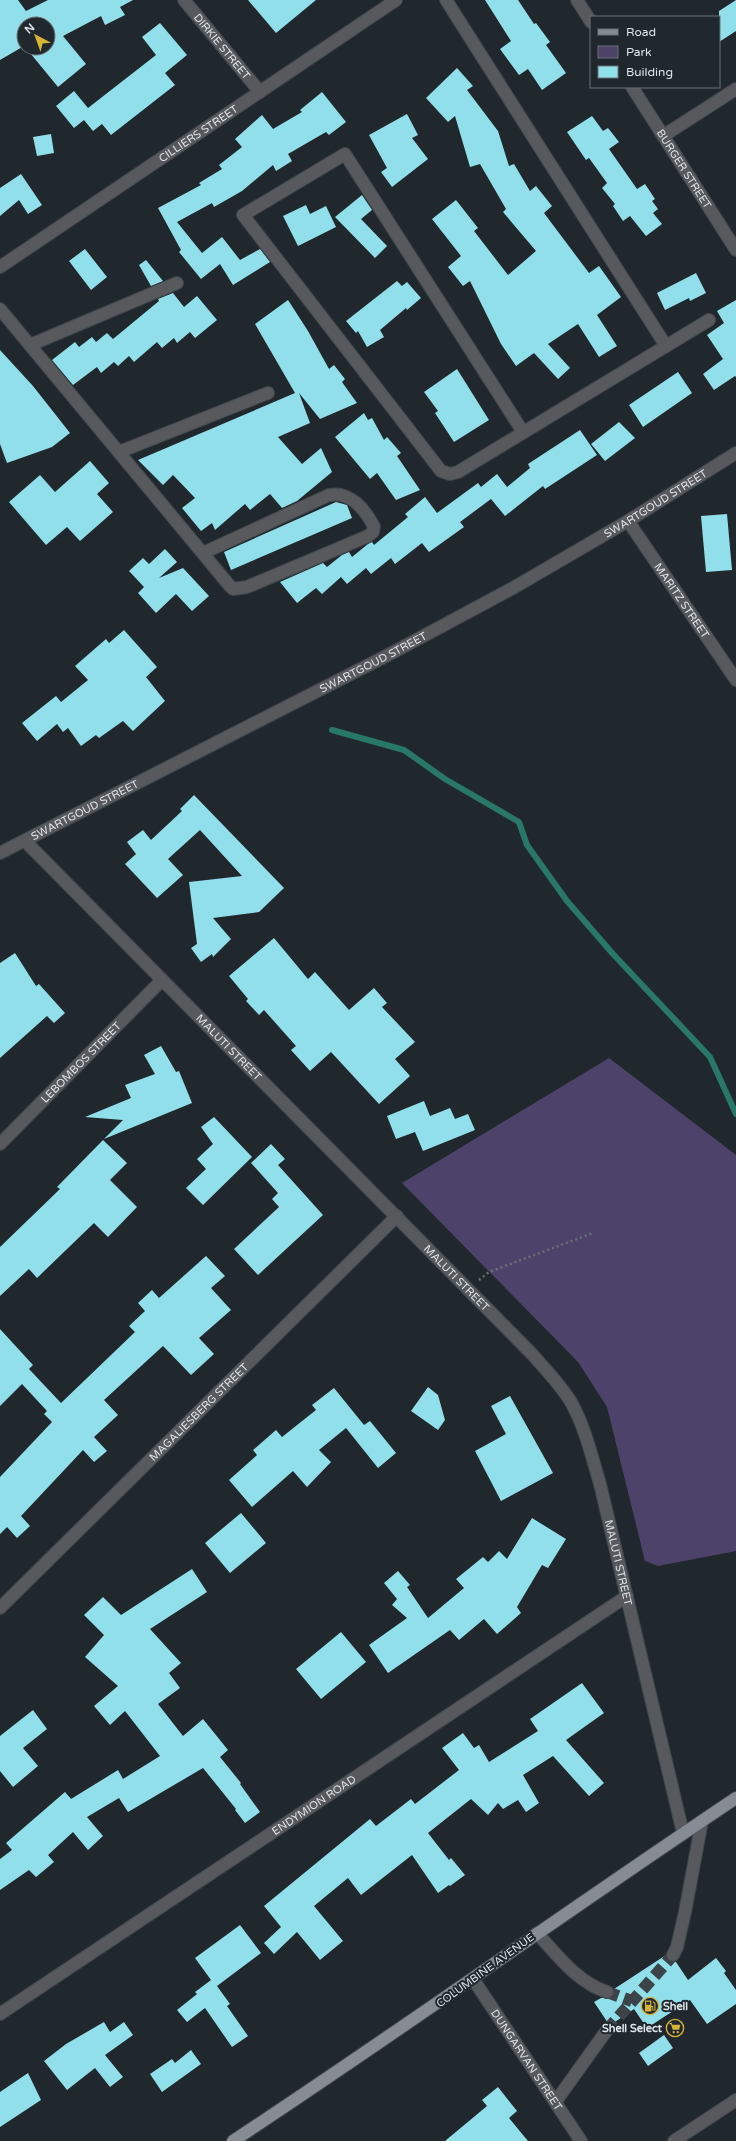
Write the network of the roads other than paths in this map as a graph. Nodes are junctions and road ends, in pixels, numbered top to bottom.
1 (184, 0) edge
2 (396, 0) edge
3 (446, 0) edge
4 (577, 0) edge
5 (590, 20) edge
6 (633, 88) edge
7 (736, 89) edge
8 (260, 92) junction
9 (663, 136) junction
10 (736, 250) edge
11 (0, 267) edge
12 (177, 283) dead end
13 (0, 309) edge
14 (709, 320) dead end
15 (30, 345) junction
16 (666, 346) junction
17 (268, 393) dead end
18 (523, 432) junction
19 (119, 452) junction
20 (736, 453) edge
21 (628, 521) junction
22 (203, 553) junction
23 (736, 680) edge
24 (25, 841) junction
25 (0, 853) edge
26 (162, 980) junction
27 (0, 1144) edge
28 (397, 1216) junction
29 (626, 1596) junction
30 (0, 1608) edge
31 (736, 1798) edge
32 (702, 1821) junction
33 (683, 1833) junction
34 (537, 1933) junction
35 (673, 1955) tunnel mouth
36 (473, 1979) junction
37 (607, 1992) tunnel mouth
38 (0, 2014) edge
39 (607, 2030) tunnel mouth
40 (736, 2100) edge
41 (556, 2101) junction
42 (233, 2141) edge
43 (581, 2141) edge
44 (674, 2141) edge

1 - 8 street, DIRKIE STREET
2 - 8 street, CILLIERS STREET
3 - 16 street
4 - 5 street
6 - 9 street, BURGER STREET
7 - 9 street
8 - 11 street, CILLIERS STREET
9 - 10 street, BURGER STREET
12 - 15 street
13 - 15 street
14 - 16 street
15 - 19 street
16 - 18 street
17 - 19 street
18 - 18 street
19 - 22 street
20 - 21 street, SWARTGOUD STREET
21 - 23 street, MARITZ STREET
21 - 24 street, SWARTGOUD STREET
22 - 22 street
24 - 25 street, SWARTGOUD STREET
24 - 26 street, MALUTI STREET
26 - 27 street, LEBOMBOS STREET
26 - 28 street, MALUTI STREET
28 - 29 street, MALUTI STREET
28 - 30 street, MAGALIESBERG STREET
29 - 33 street, MALUTI STREET
29 - 38 street, ENDYMION ROAD
31 - 32 main road, COLUMBINE AVENUE
32 - 33 main road, COLUMBINE AVENUE
32 - 35 street
33 - 34 main road, COLUMBINE AVENUE
34 - 36 main road, COLUMBINE AVENUE
34 - 37 street
36 - 41 street, DUNGARVAN STREET
36 - 42 main road, COLUMBINE AVENUE
39 - 41 street
40 - 44 street
41 - 43 street, DUNGARVAN STREET

